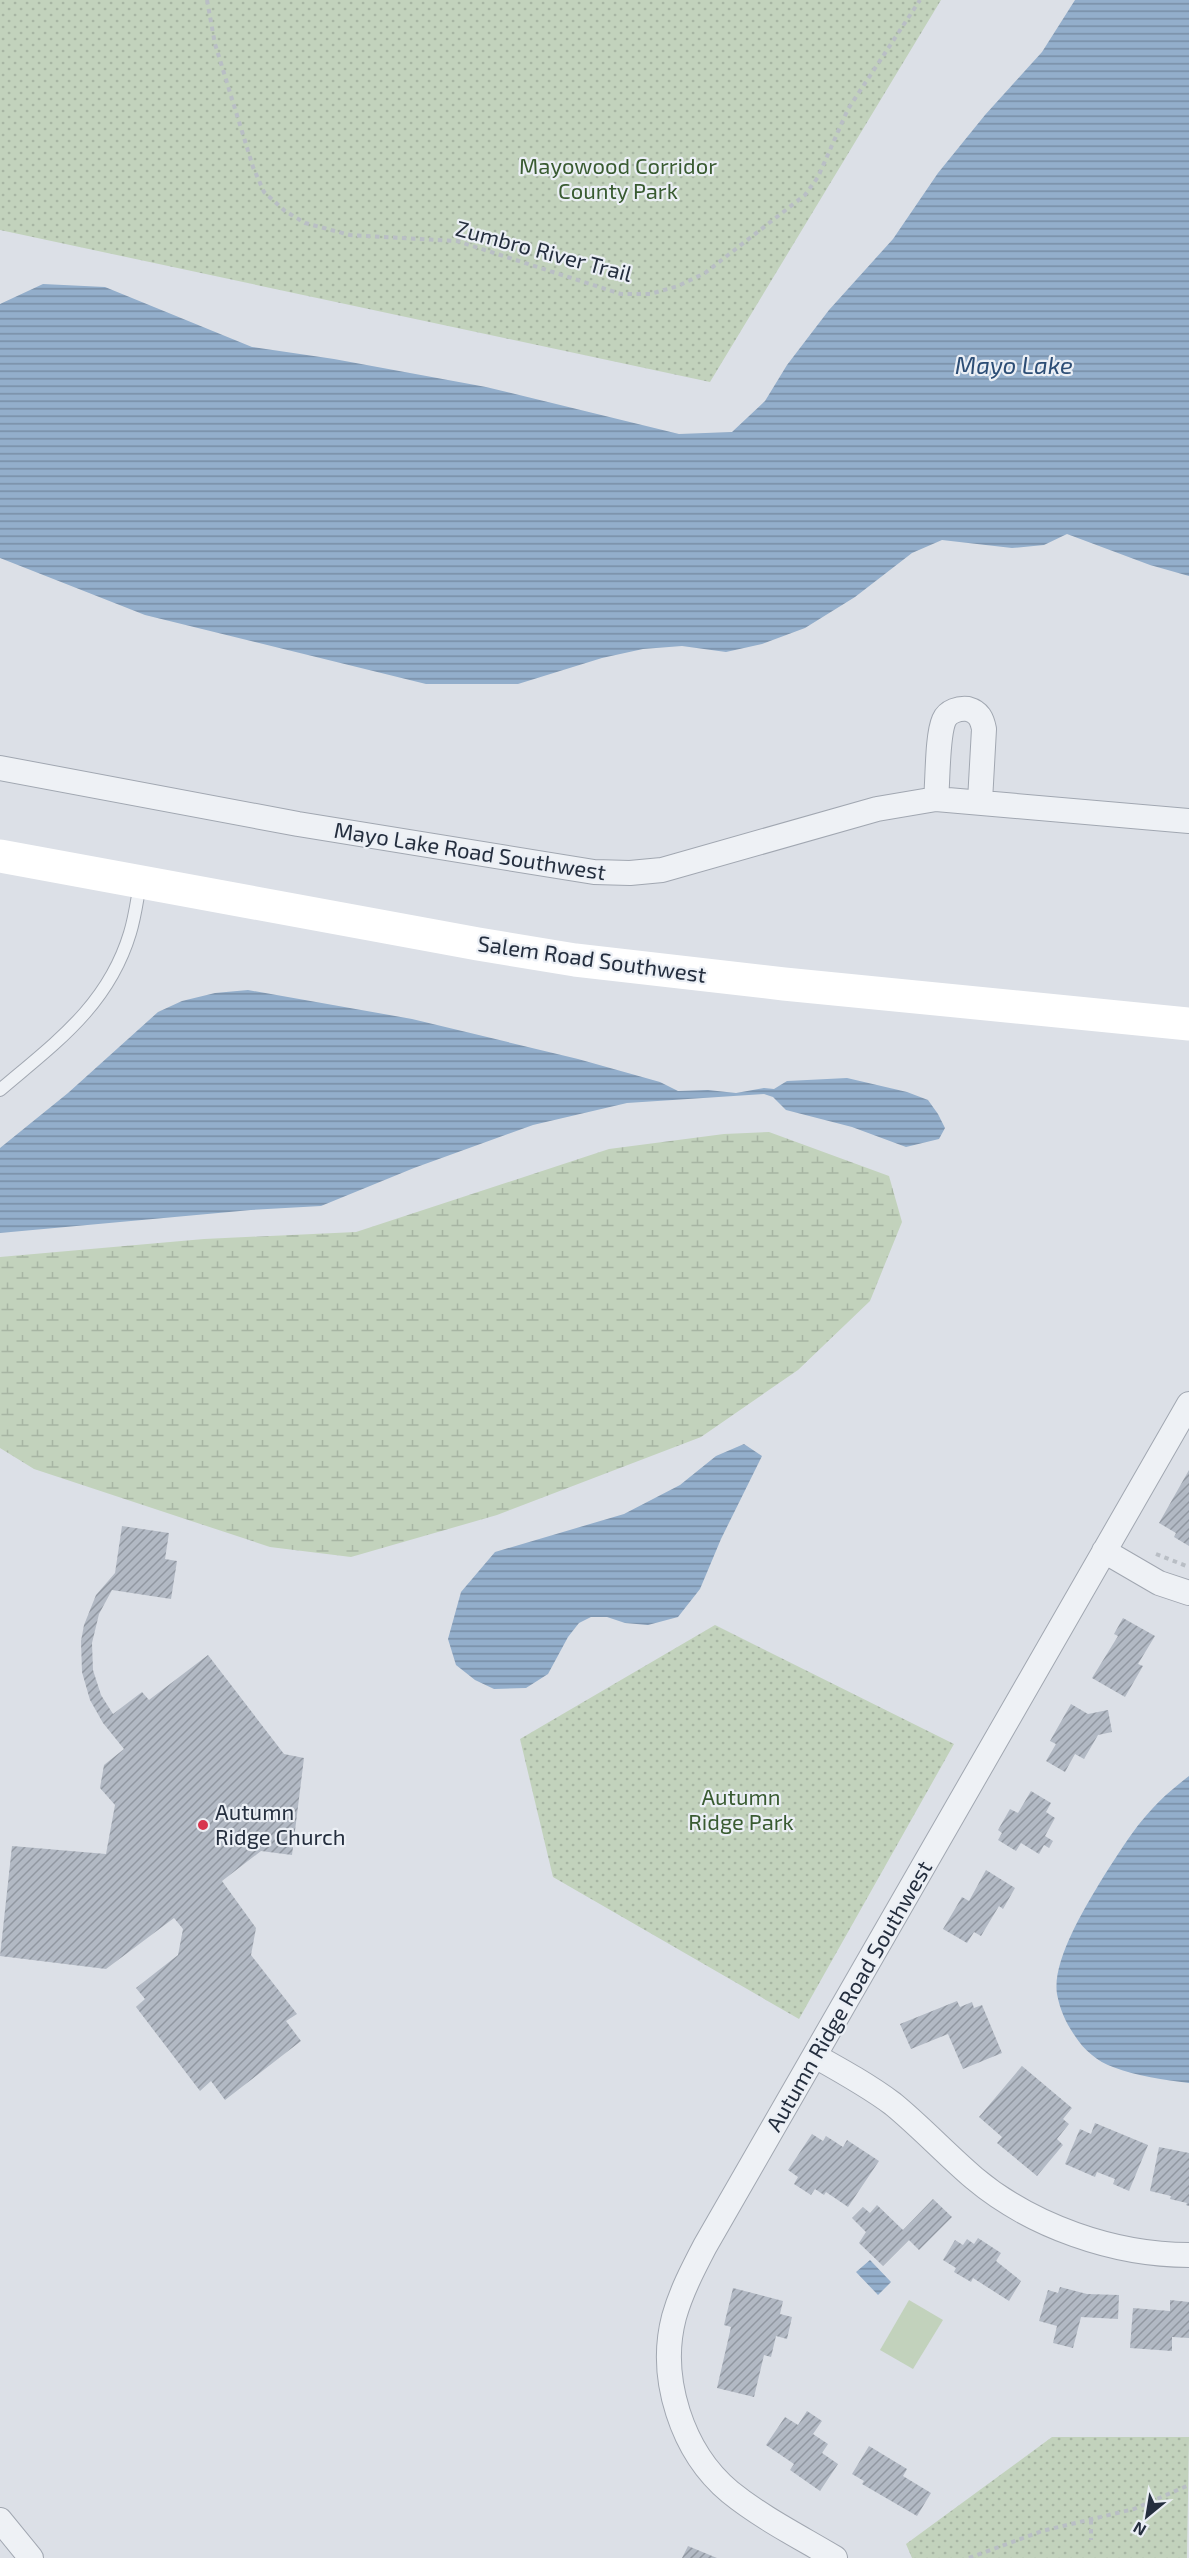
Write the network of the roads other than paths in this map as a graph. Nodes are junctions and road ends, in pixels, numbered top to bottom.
1 (0, 768) edge
2 (936, 799) junction
3 (980, 801) junction
4 (1189, 821) edge
5 (0, 856) edge
6 (140, 884) junction
7 (1189, 1024) edge
8 (0, 1090) edge
9 (1189, 1404) edge
10 (1104, 1551) junction
11 (1189, 1593) edge
12 (815, 2056) junction
13 (1189, 2256) edge
14 (0, 2520) edge
15 (31, 2558) edge
16 (835, 2558) edge

1 - 2 street, Mayo Lake Road Southwest
2 - 3 street, Mayo Lake Road Southwest
2 - 3 street
3 - 4 street, Mayo Lake Road Southwest
5 - 6 main road, Salem Road Southwest
6 - 7 main road, Salem Road Southwest
6 - 8 lane
9 - 10 street, Autumn Ridge Road Southwest
10 - 11 street
10 - 12 street, Autumn Ridge Road Southwest
12 - 13 street
12 - 16 street, Autumn Ridge Road Southwest
14 - 15 street

